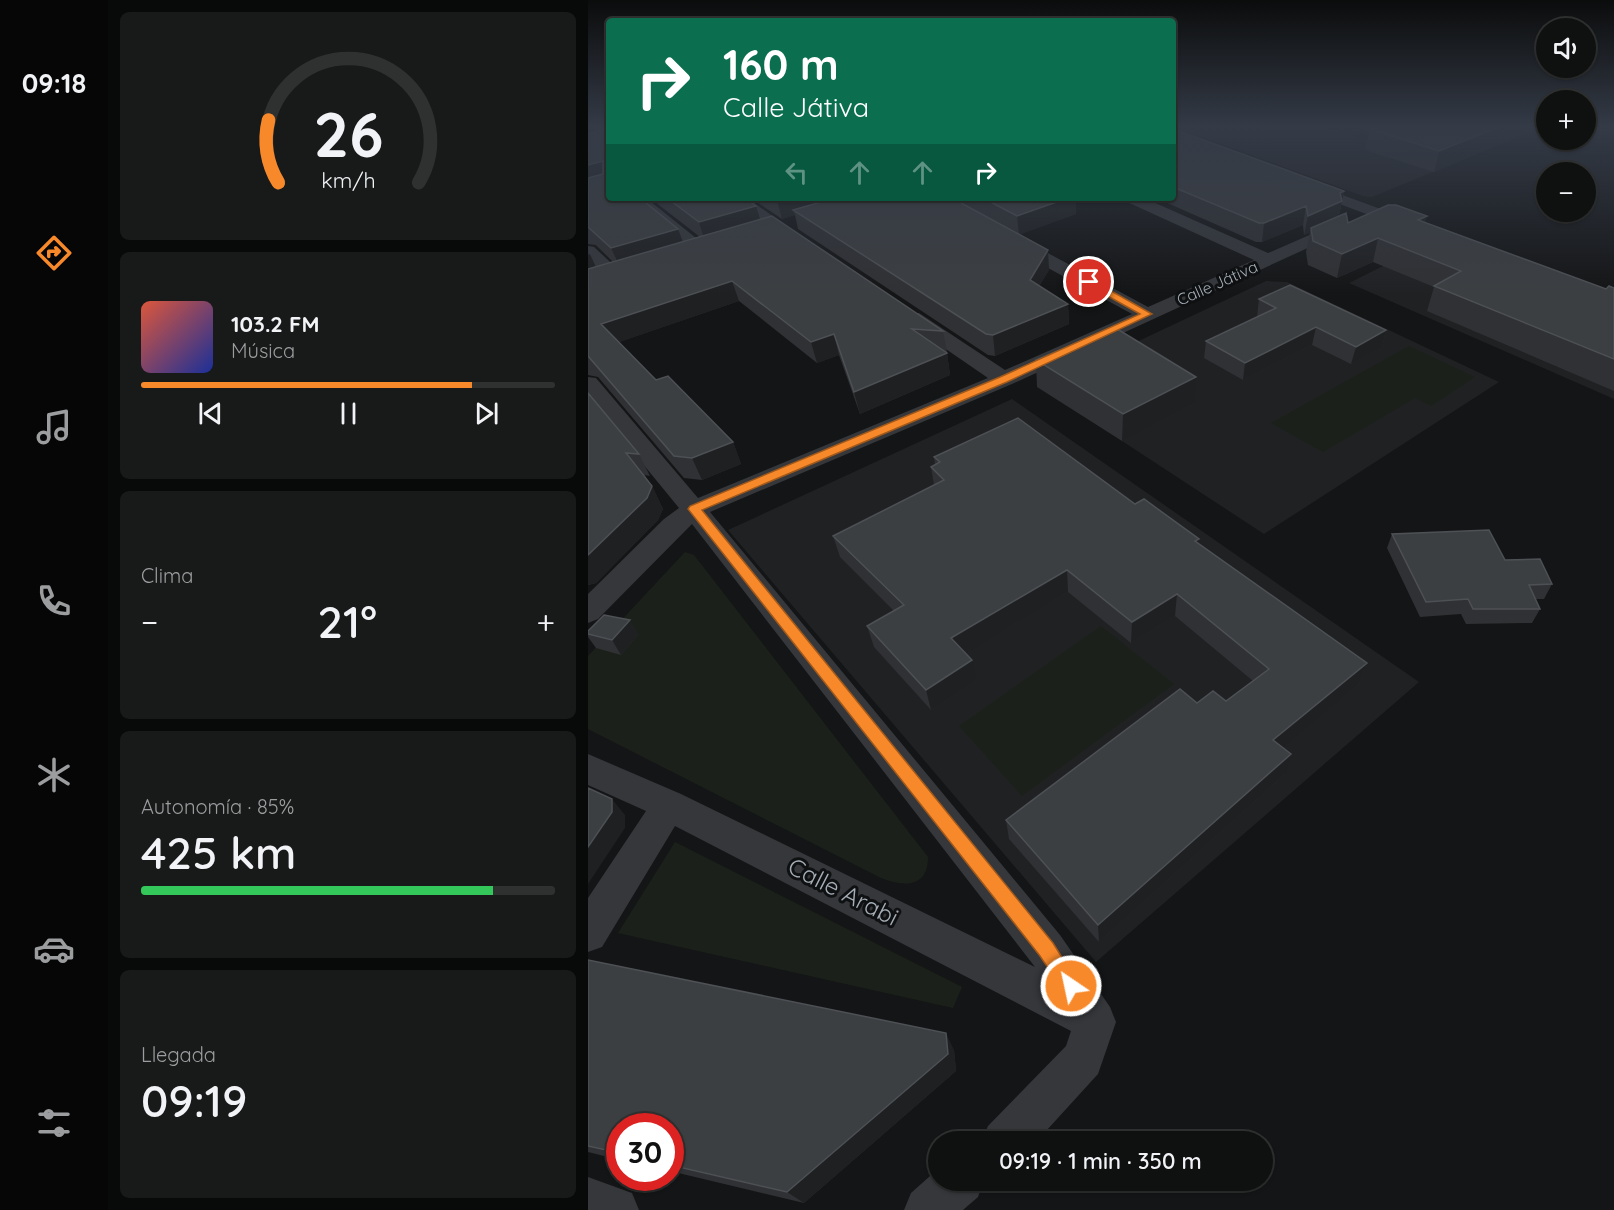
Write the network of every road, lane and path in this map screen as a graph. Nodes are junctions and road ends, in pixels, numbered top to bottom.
1 (1294, 182) edge
2 (640, 201) edge
3 (741, 201) edge
4 (1138, 201) edge
5 (1375, 212) junction
6 (802, 221) edge
7 (780, 227) junction
8 (1424, 230) edge
9 (995, 231) edge
10 (758, 234) edge
11 (810, 247) edge
12 (588, 251) edge
13 (680, 256) edge
14 (1269, 260) junction
15 (597, 282) edge
16 (897, 307) edge
17 (1147, 314) junction
18 (1004, 380) junction
19 (591, 393) edge
20 (694, 509) junction
21 (589, 609) edge
22 (588, 769) edge
23 (669, 805) junction
24 (588, 933) edge
25 (1095, 1022) junction
26 (1014, 1131) edge
27 (949, 1191) edge
28 (588, 1201) edge
29 (615, 1210) edge
30 (928, 1210) edge

1 - 5 street
2 - 13 street
3 - 7 street
4 - 14 street
5 - 8 street
5 - 14 street, Calle Játiva
6 - 7 street
7 - 10 street
7 - 11 street
9 - 17 street
12 - 15 street
14 - 17 street, Calle Játiva
16 - 18 street
17 - 18 street, Calle Játiva
18 - 20 street, Calle Játiva
19 - 20 street
20 - 21 street, Calle Játiva
20 - 25 street
22 - 23 street, Calle Arabi
23 - 24 street
23 - 25 street, Calle Arabi
25 - 26 street
27 - 30 street
28 - 29 street

